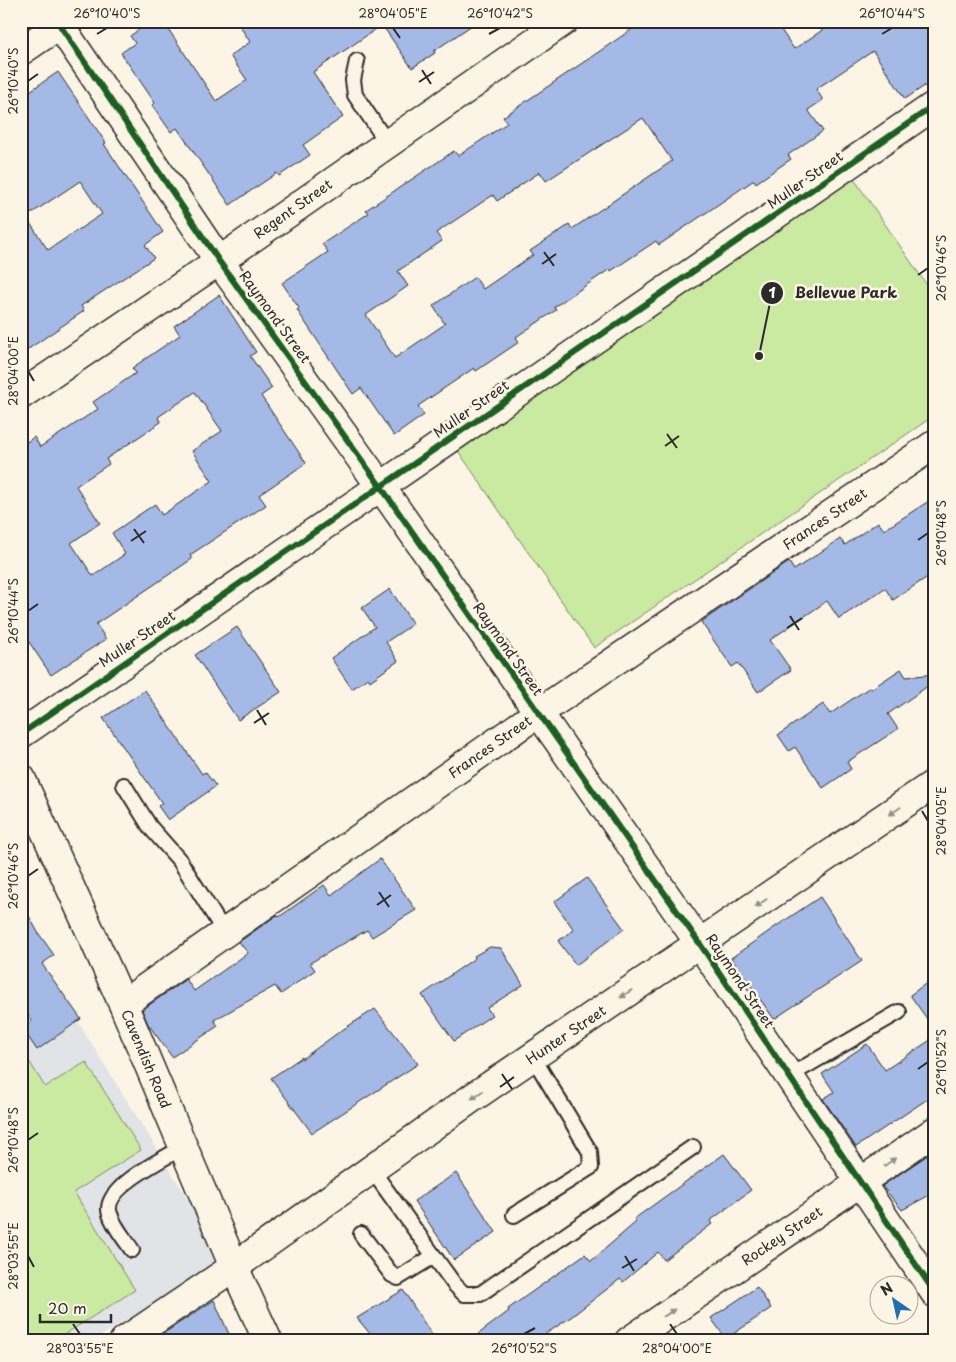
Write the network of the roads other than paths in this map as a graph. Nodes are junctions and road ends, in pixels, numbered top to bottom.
1 (564, 21) edge
2 (61, 22) edge
3 (21, 52) edge
4 (357, 60) dead end
5 (935, 105) edge
6 (388, 144) junction
7 (220, 261) junction
8 (21, 395) edge
9 (935, 444) edge
10 (381, 487) junction
11 (538, 713) junction
12 (21, 734) edge
13 (21, 778) edge
14 (935, 783) edge
15 (124, 785) dead end
16 (225, 932) junction
17 (700, 944) junction
18 (123, 1004) junction
19 (899, 1012) dead end
20 (533, 1057) junction
21 (789, 1076) junction
22 (935, 1131) edge
23 (184, 1147) junction
24 (693, 1147) dead end
25 (372, 1170) junction
26 (861, 1182) junction
27 (514, 1216) dead end
28 (361, 1234) dead end
29 (132, 1250) dead end
30 (434, 1256) junction
31 (234, 1267) junction
32 (935, 1293) edge
33 (124, 1341) edge
34 (268, 1341) edge
35 (629, 1341) edge

1 - 6 street, Regent Street
2 - 3 street
2 - 7 street, Raymond Street
4 - 6 lane
5 - 10 street, Muller Street
6 - 7 street, Regent Street
7 - 8 street, Regent Street
7 - 10 street, Raymond Street
9 - 11 street, Frances Street
10 - 11 street, Raymond Street
10 - 12 street, Muller Street
11 - 16 street, Frances Street
11 - 17 street, Raymond Street
13 - 18 street, Cavendish Road
14 -> 17 street, Hunter Street
15 - 16 lane
16 - 18 street, Frances Street
17 -> 20 street, Hunter Street
17 - 21 street, Raymond Street
18 - 23 street, Cavendish Road
19 - 21 lane
20 -> 25 street, Hunter Street
20 - 27 lane
21 - 26 street, Raymond Street
26 -> 22 street, Rockey Street
23 - 29 lane
23 - 31 street, Cavendish Road
24 - 30 lane
25 - 30 lane
25 - 31 street, Hunter Street
26 - 32 street, Raymond Street
35 -> 26 street, Rockey Street
28 - 30 lane
31 - 33 street, Hunter Street
31 - 34 street, Cavendish Road

